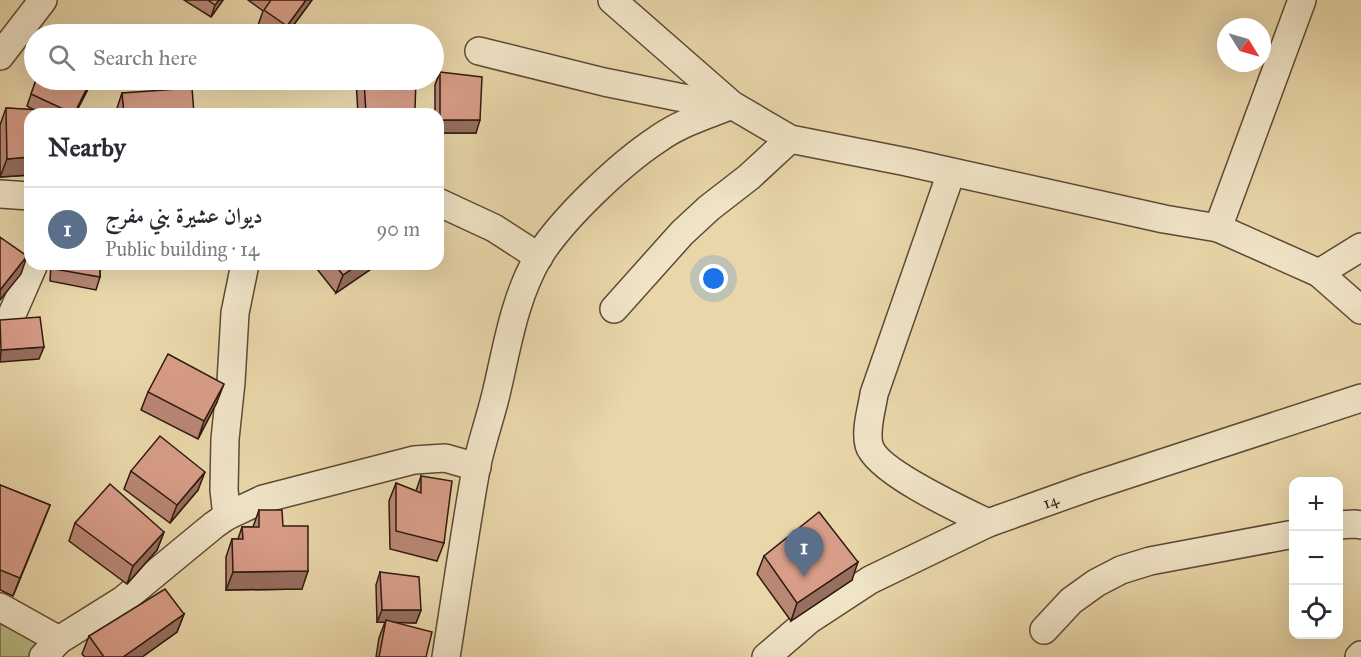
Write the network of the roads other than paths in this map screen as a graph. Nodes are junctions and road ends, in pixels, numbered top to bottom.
1 (43, 0) edge
2 (612, 0) edge
3 (1302, 0) edge
4 (25, 24) edge
5 (24, 25) edge
6 (478, 51) dead end
7 (0, 56) edge
8 (725, 99) junction
9 (790, 140) junction
10 (951, 173) junction
11 (0, 194) edge
12 (24, 196) edge
13 (444, 205) edge
14 (1218, 228) junction
15 (1361, 248) edge
16 (539, 257) junction
17 (31, 270) edge
18 (244, 270) edge
19 (1319, 273) junction
20 (614, 309) dead end
21 (1361, 310) edge
22 (6, 328) edge
23 (1361, 398) edge
24 (477, 466) junction
25 (227, 516) junction
26 (988, 523) junction
27 (1343, 525) edge
28 (1361, 525) edge
29 (1289, 535) edge
30 (0, 607) edge
31 (1044, 630) dead end
32 (51, 648) edge
33 (446, 657) edge
34 (766, 657) edge

1 - 4 street
2 - 8 street
3 - 14 street
5 - 7 street
6 - 8 street
8 - 9 street
8 - 16 street
9 - 10 street
9 - 20 street
10 - 14 street
10 - 26 street
11 - 12 street
13 - 16 street
14 - 19 street
15 - 19 street
16 - 24 street
17 - 22 street
18 - 25 street
19 - 21 street
23 - 26 street, 14
24 - 25 street
24 - 33 street
25 - 32 street
26 - 34 street, 14
27 - 28 street
29 - 31 street
30 - 32 street

